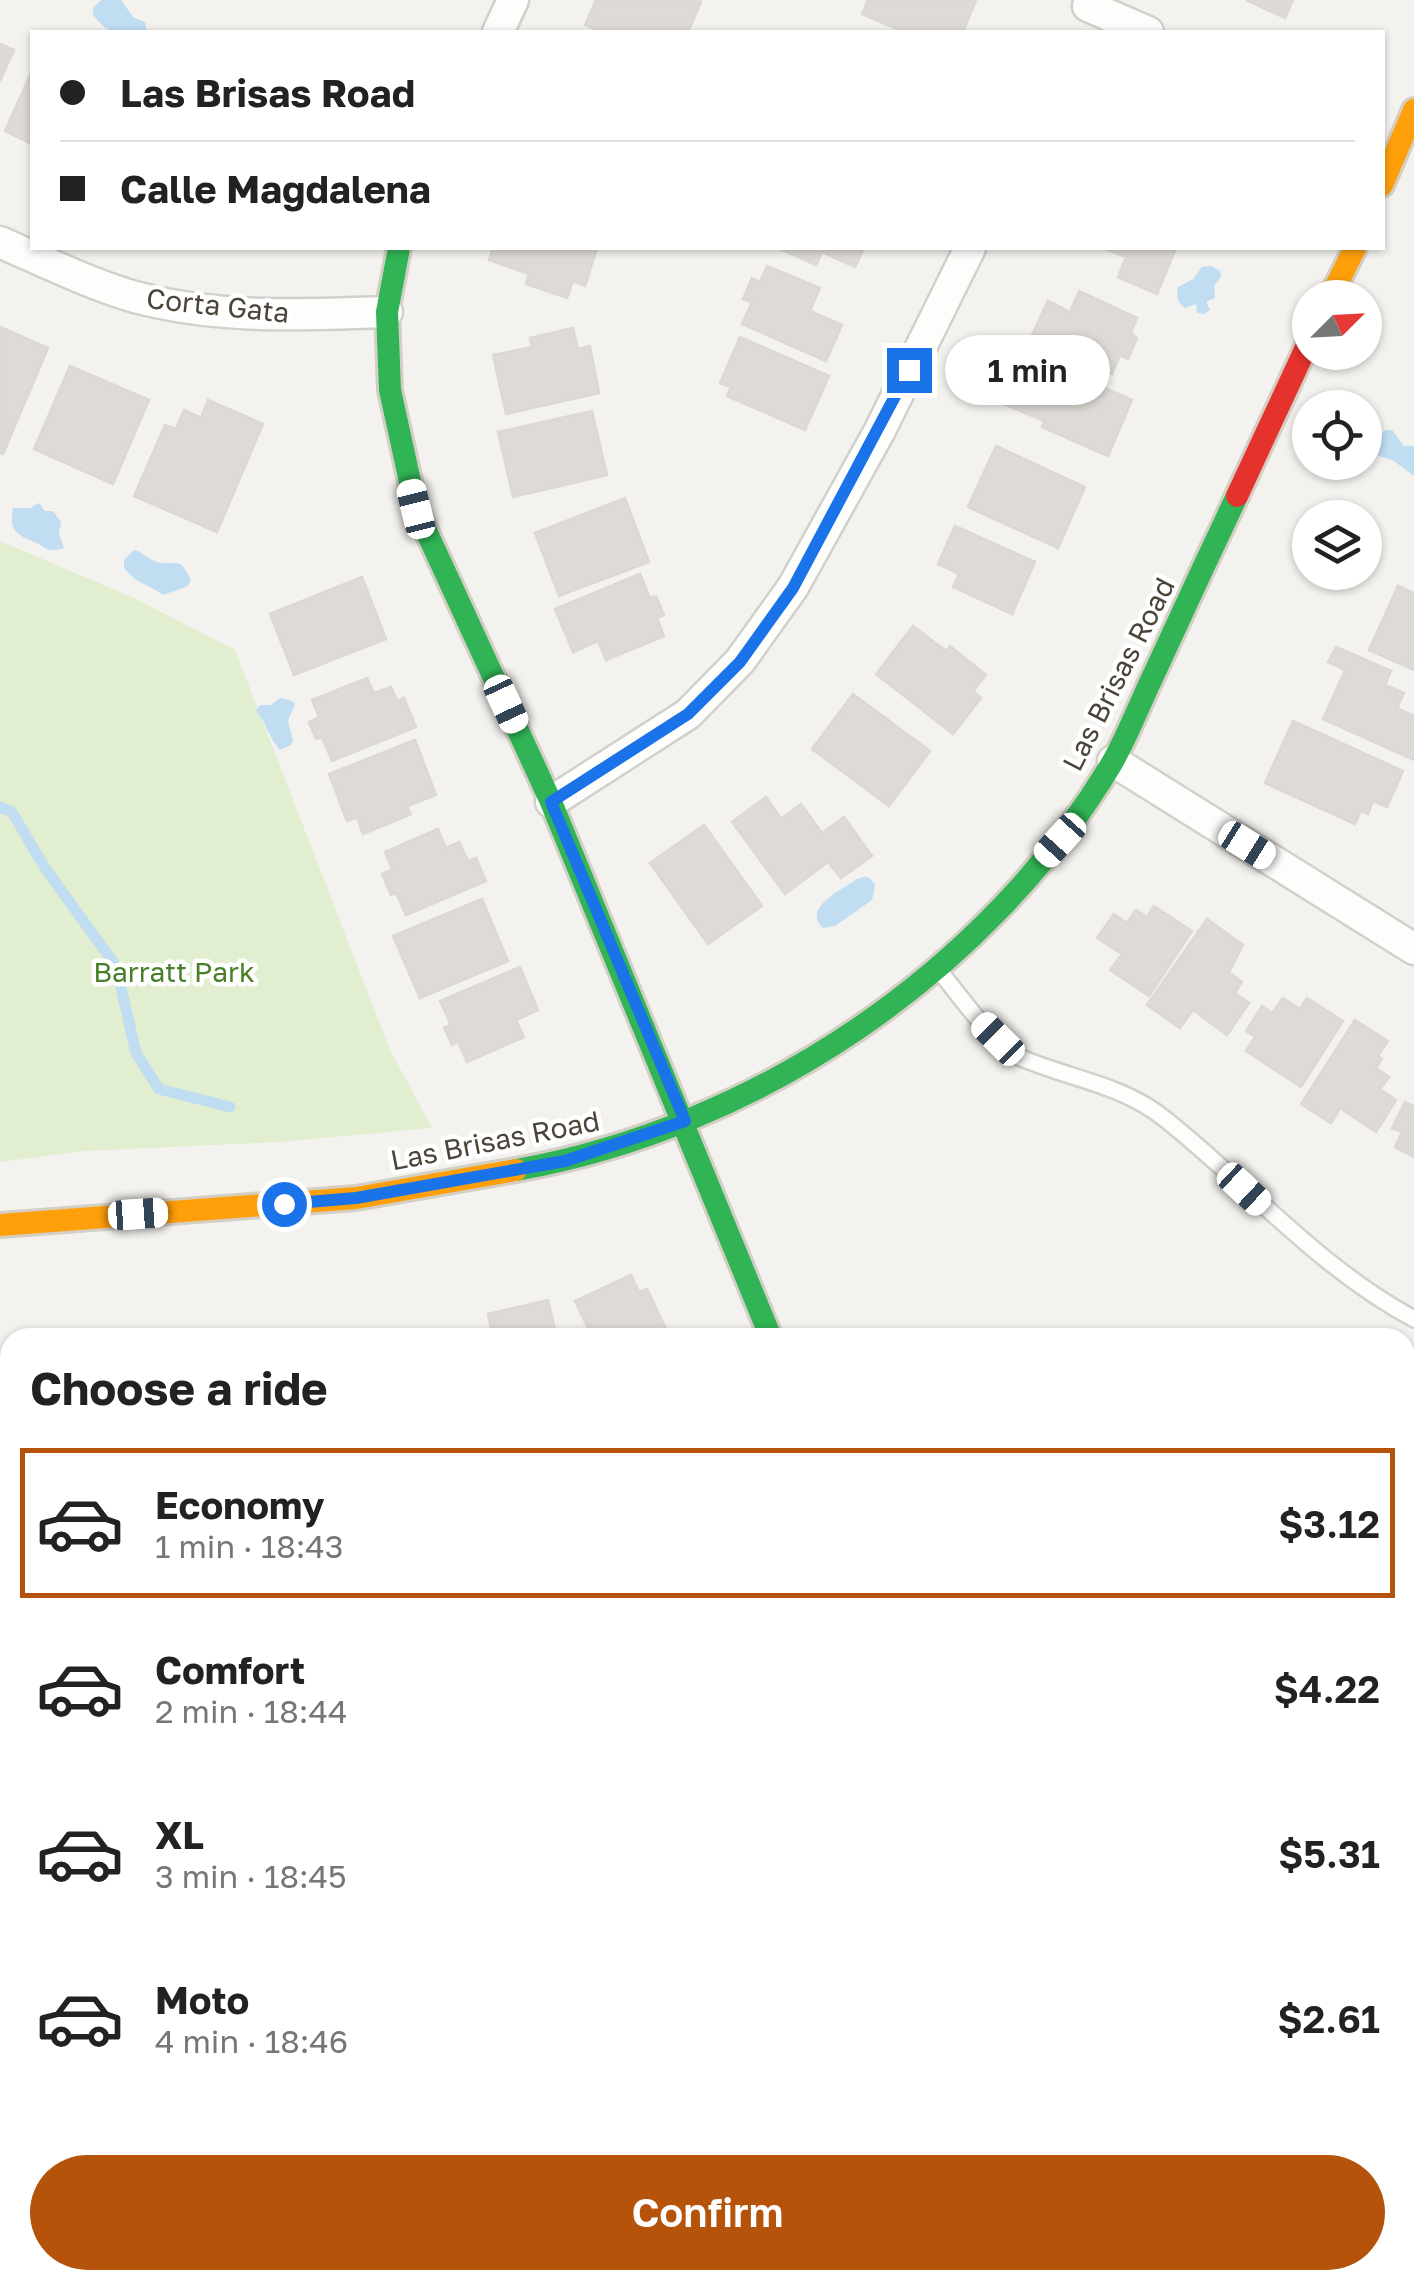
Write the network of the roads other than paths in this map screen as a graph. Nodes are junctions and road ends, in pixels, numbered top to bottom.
1 (513, 0) edge
2 (1084, 13) edge
3 (499, 30) edge
4 (1141, 30) edge
5 (1414, 110) edge
6 (1399, 142) edge
7 (1385, 177) edge
8 (0, 242) edge
9 (399, 250) edge
10 (969, 250) edge
11 (1354, 250) edge
12 (1339, 280) edge
13 (387, 312) junction
14 (1296, 370) edge
15 (1113, 762) junction
16 (551, 802) junction
17 (1414, 949) edge
18 (937, 968) junction
19 (685, 1121) junction
20 (0, 1225) edge
21 (1414, 1320) edge
22 (767, 1328) edge

1 - 3 street
2 - 4 street
5 - 6 main road
6 - 7 main road
8 - 13 street, Corta Gata
9 - 13 main road
10 - 16 street
11 - 12 main road
13 - 16 main road
14 - 15 main road, Las Brisas Road
15 - 17 street
15 - 18 main road, Las Brisas Road
16 - 19 main road
18 - 19 main road, Las Brisas Road
18 - 21 lane
19 - 20 main road, Las Brisas Road
19 - 22 main road

